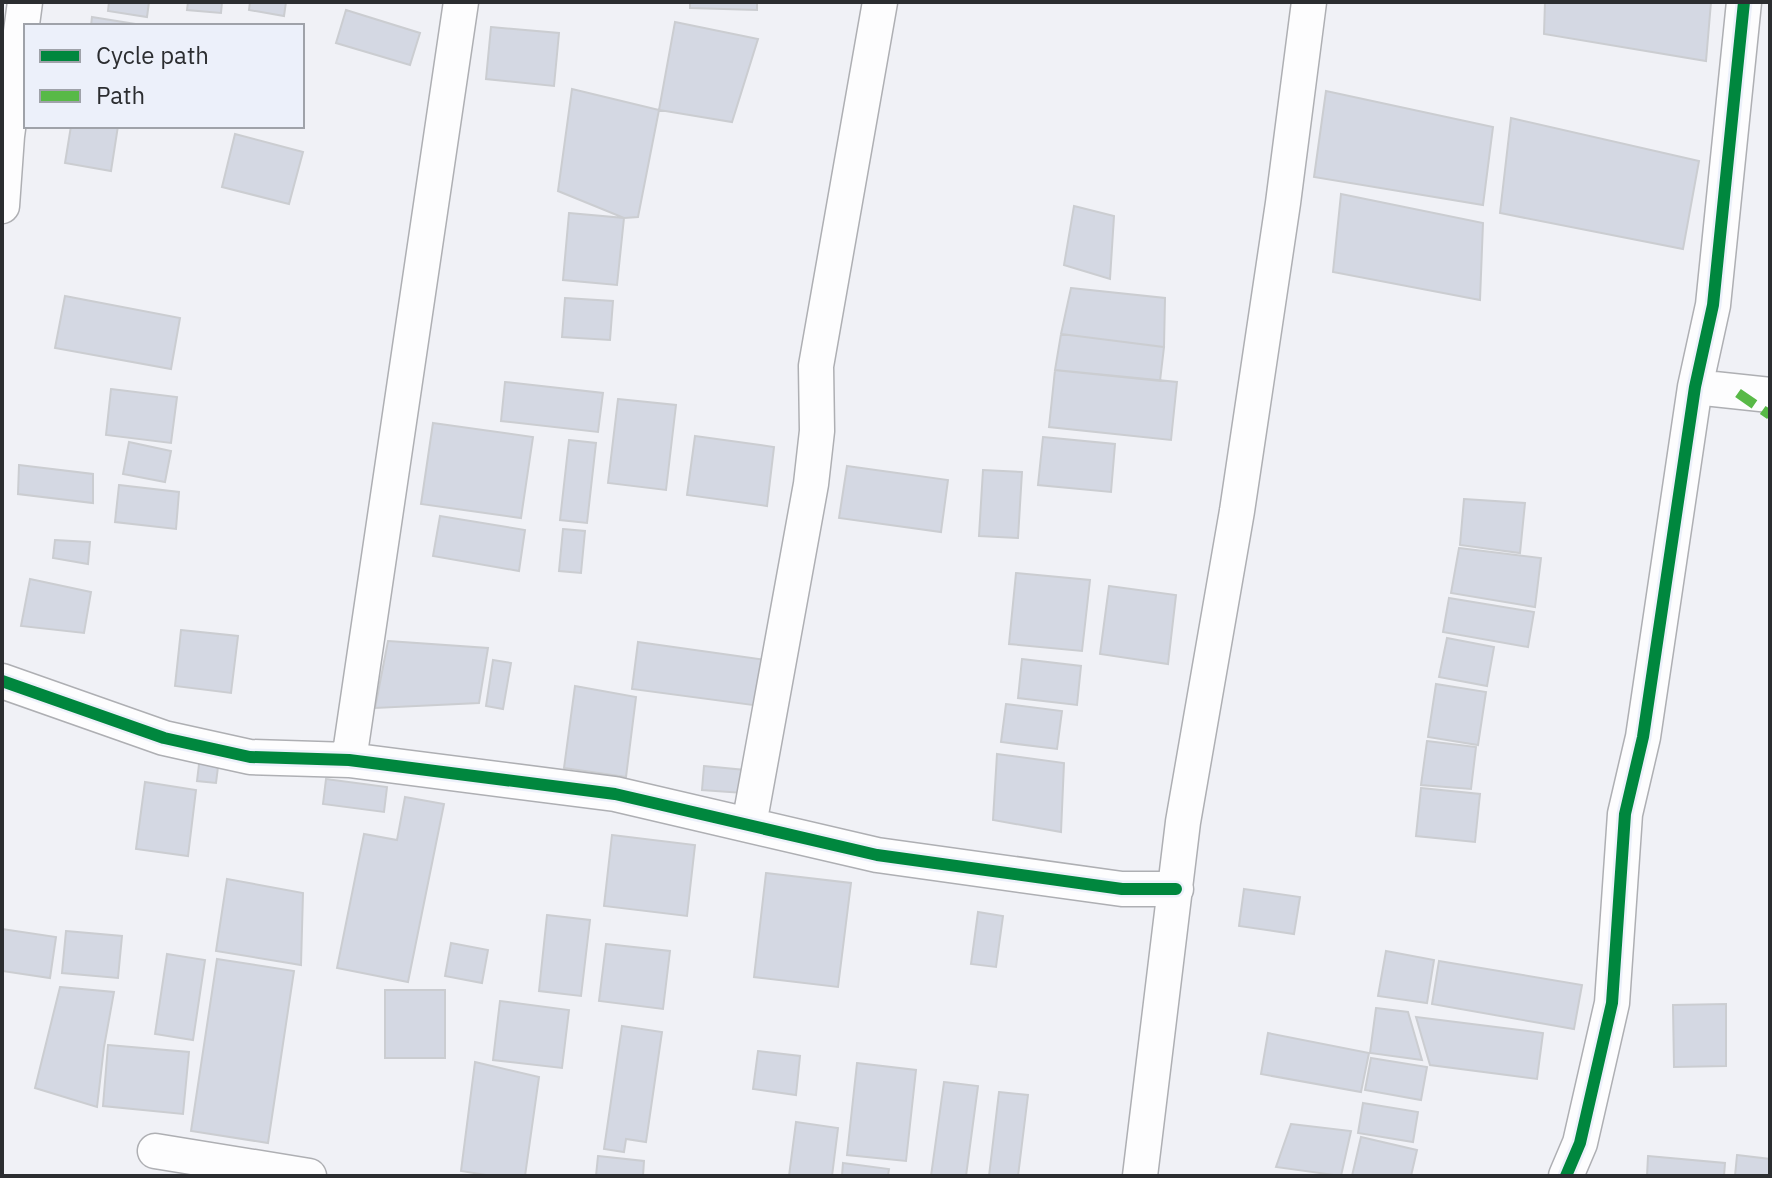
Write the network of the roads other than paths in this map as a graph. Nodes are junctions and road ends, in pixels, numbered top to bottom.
1 (25, 2) edge
2 (461, 2) edge
3 (880, 2) edge
4 (1306, 2) edge
5 (1744, 2) edge
6 (2, 206) edge
7 (1695, 387) junction
8 (1770, 395) edge
9 (2, 681) edge
10 (349, 760) junction
11 (749, 825) junction
12 (1176, 889) junction
13 (155, 1151) dead end
14 (309, 1176) edge
15 (1140, 1176) edge
16 (1566, 1176) edge

1 - 6 street
2 - 10 street
3 - 11 street
4 - 12 street
5 - 7 street
7 - 8 street
7 - 16 street
9 - 10 street
10 - 11 street
11 - 12 street
12 - 15 street
13 - 14 street

